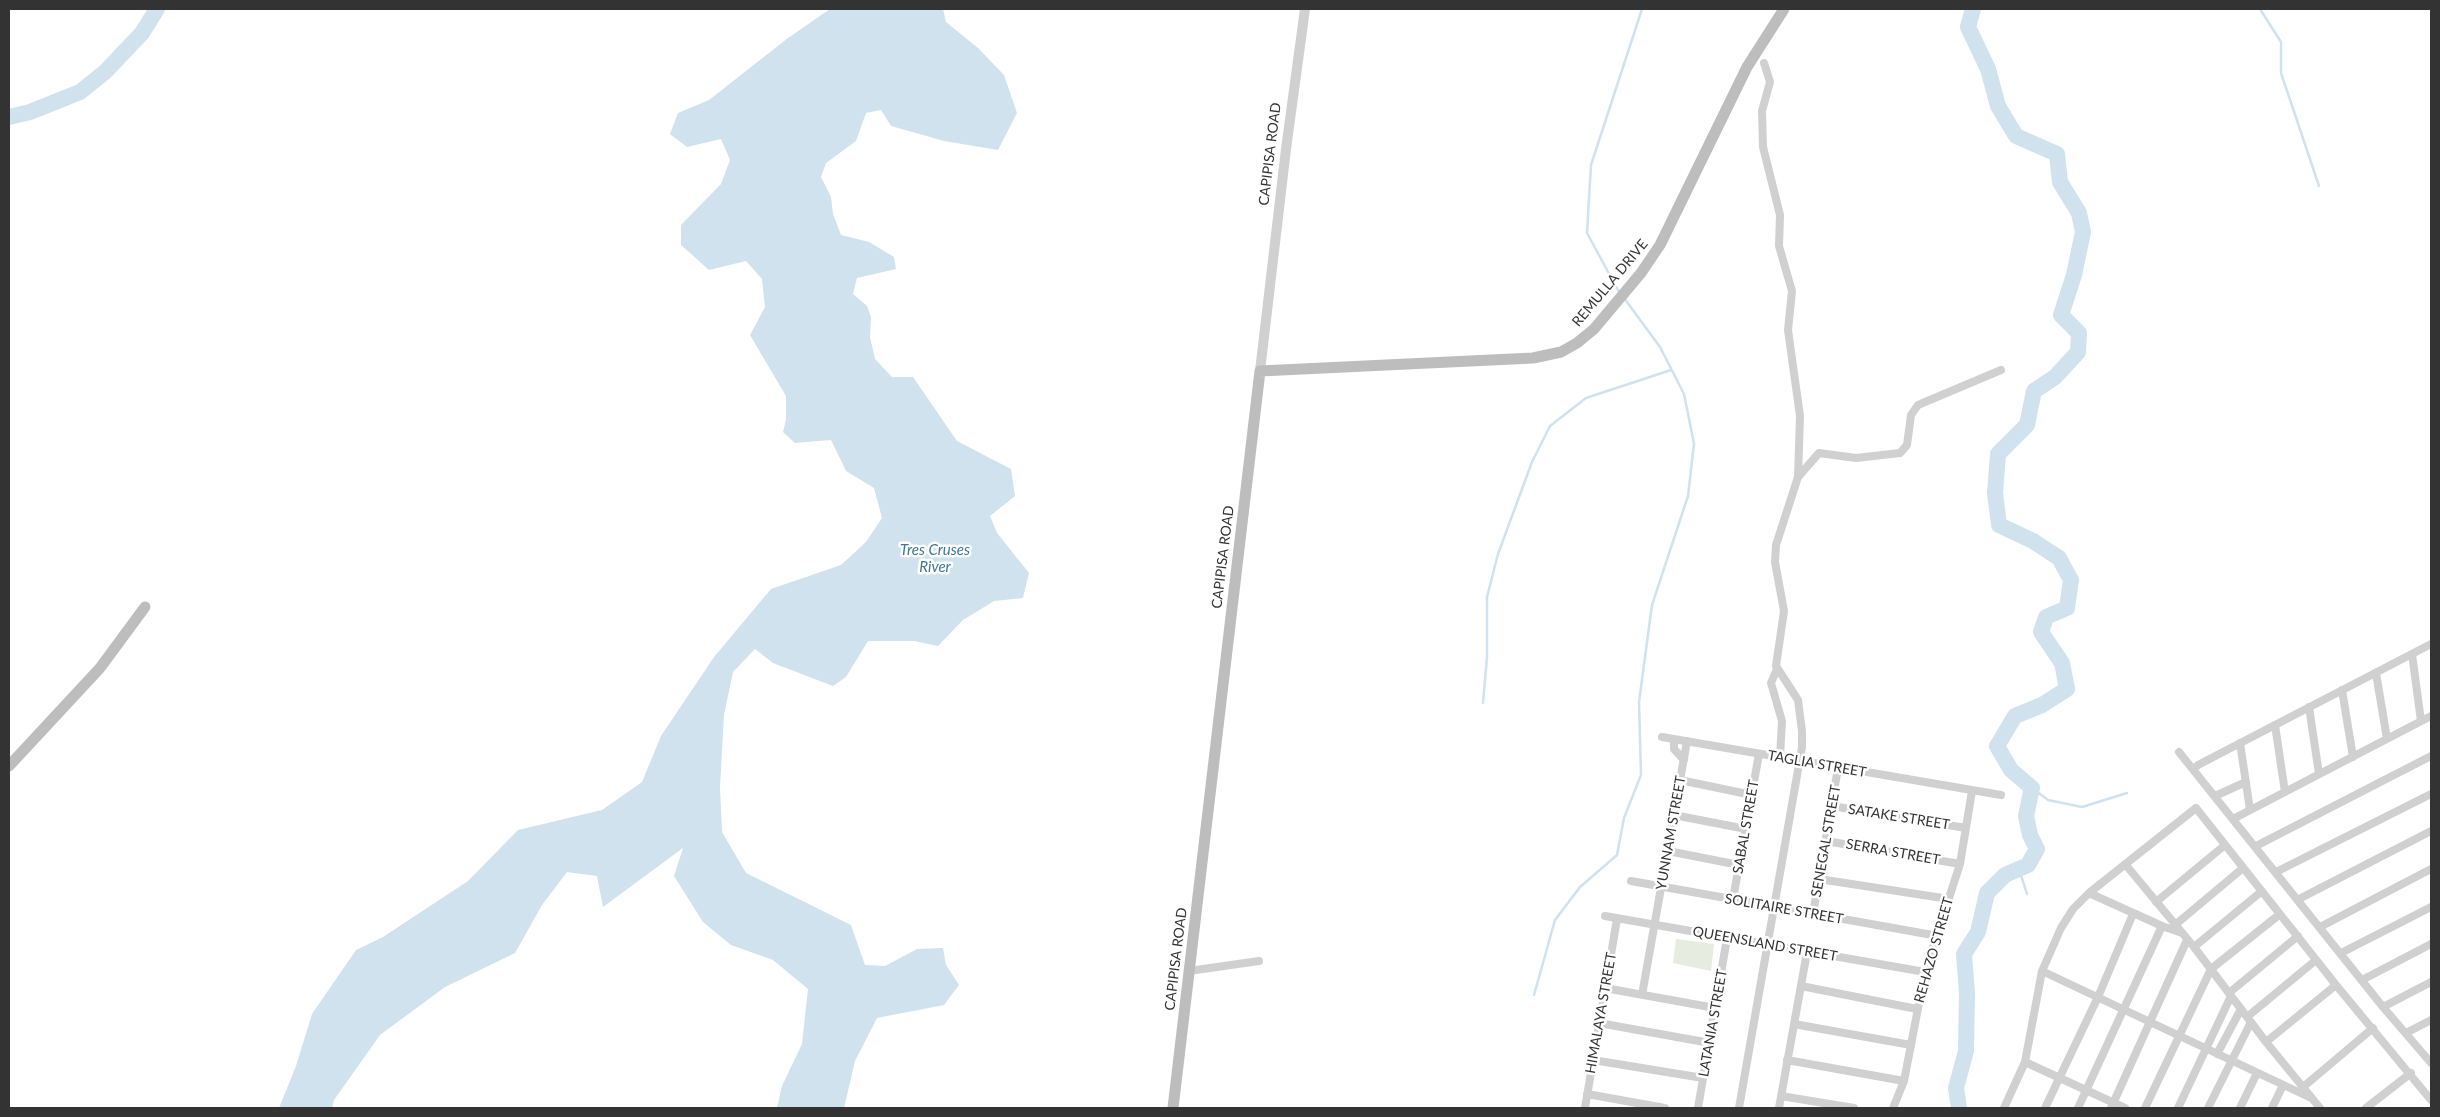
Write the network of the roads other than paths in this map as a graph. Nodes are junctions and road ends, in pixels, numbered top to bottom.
1 (1305, 9) edge
2 (1784, 9) edge
3 (1764, 63) dead end
4 (2001, 370) dead end
5 (1260, 371) junction
6 (1798, 476) junction
7 (145, 607) dead end
8 (2431, 644) edge
9 (2412, 654) junction
10 (1777, 669) junction
11 (2376, 673) junction
12 (2342, 690) junction
13 (2309, 707) junction
14 (2431, 716) edge
15 (2421, 721) junction
16 (2275, 725) junction
17 (1662, 737) dead end
18 (1674, 739) junction
19 (2387, 739) junction
20 (1687, 741) junction
21 (2240, 743) junction
22 (2179, 752) dead end
23 (1759, 754) junction
24 (2431, 756) edge
25 (1780, 757) junction
26 (2353, 757) junction
27 (1684, 760) junction
28 (1799, 761) junction
29 (9, 766) edge
30 (1838, 768) junction
31 (2194, 769) junction
32 (2319, 774) junction
33 (1680, 780) junction
34 (2246, 782) junction
35 (1972, 791) junction
36 (2285, 792) junction
37 (2431, 794) edge
38 (1752, 795) junction
39 (2001, 795) dead end
40 (2215, 796) junction
41 (1832, 806) junction
42 (2250, 810) junction
43 (1674, 815) junction
44 (2233, 819) junction
45 (1966, 828) junction
46 (1746, 829) junction
47 (2431, 831) edge
48 (1826, 841) junction
49 (2225, 845) junction
50 (2256, 846) junction
51 (1668, 851) junction
52 (1960, 864) junction
53 (2125, 864) junction
54 (1739, 865) junction
55 (2243, 868) junction
56 (2431, 869) edge
57 (2276, 872) junction
58 (1819, 879) junction
59 (1631, 881) dead end
60 (1662, 887) junction
61 (2262, 891) junction
62 (2089, 893) junction
63 (1949, 899) junction
64 (1733, 900) junction
65 (2299, 900) junction
66 (2156, 902) junction
67 (1772, 906) junction
68 (2431, 907) edge
69 (1813, 914) junction
70 (2133, 914) junction
71 (2280, 914) junction
72 (1605, 916) dead end
73 (1617, 919) junction
74 (2175, 925) junction
75 (1655, 926) junction
76 (2162, 926) junction
77 (2320, 926) junction
78 (2182, 933) junction
79 (1938, 936) junction
80 (2298, 936) junction
81 (1727, 938) junction
82 (2188, 940) junction
83 (2431, 944) edge
84 (1766, 945) junction
85 (2194, 947) junction
86 (1807, 952) junction
87 (2341, 953) junction
88 (2316, 960) junction
89 (1259, 961) dead end
90 (2211, 969) junction
91 (1189, 971) junction
92 (2042, 971) junction
93 (1925, 972) junction
94 (2362, 980) junction
95 (2431, 982) edge
96 (2336, 985) junction
97 (1801, 986) junction
98 (1605, 988) junction
99 (2230, 994) junction
100 (1642, 995) junction
101 (2098, 997) junction
102 (2383, 1007) junction
103 (1715, 1008) junction
104 (1917, 1009) junction
105 (2124, 1009) junction
106 (2241, 1009) junction
107 (2249, 1019) junction
108 (2431, 1020) edge
109 (2151, 1022) junction
110 (1599, 1023) junction
111 (1794, 1024) junction
112 (2373, 1028) junction
113 (2406, 1033) junction
114 (2179, 1034) junction
115 (2266, 1042) junction
116 (1710, 1043) junction
117 (1911, 1045) junction
118 (2206, 1048) junction
119 (2217, 1054) junction
120 (1593, 1060) junction
121 (1787, 1060) junction
122 (2231, 1061) junction
123 (2430, 1061) edge
124 (2025, 1062) junction
125 (2257, 1073) junction
126 (2411, 1073) junction
127 (1703, 1078) junction
128 (2060, 1078) junction
129 (1904, 1081) junction
130 (2282, 1085) junction
131 (2302, 1088) junction
132 (2086, 1090) junction
133 (1587, 1094) junction
134 (1781, 1096) junction
135 (2431, 1100) edge
136 (2312, 1103) edge
137 (2112, 1106) edge
138 (1173, 1108) edge
139 (1585, 1108) edge
140 (1665, 1108) edge
141 (1698, 1108) edge
142 (1739, 1108) edge
143 (1779, 1108) edge
144 (1854, 1108) edge
145 (1892, 1108) edge
146 (2004, 1108) edge
147 (2045, 1108) edge
148 (2078, 1108) edge
149 (2124, 1108) edge
150 (2145, 1108) edge
151 (2178, 1108) edge
152 (2208, 1108) edge
153 (2240, 1108) edge
154 (2272, 1108) edge
155 (2320, 1108) edge
156 (2366, 1108) edge

1 - 5 street, CAPIPISA ROAD
2 - 5 main road, REMULLA DRIVE
3 - 6 street
4 - 6 street
5 - 91 main road, CAPIPISA ROAD
6 - 10 street
7 - 29 main road
8 - 9 street
9 - 11 street
9 - 15 street
10 - 25 street
10 - 28 street
11 - 12 street
11 - 19 street
12 - 13 street
12 - 26 street
13 - 16 street
13 - 32 street
14 - 15 street
15 - 19 street
16 - 21 street
16 - 36 street
17 - 18 street, TAGLIA STREET
18 - 20 street, TAGLIA STREET
18 - 27 street
19 - 26 street
20 - 23 street, TAGLIA STREET
20 - 27 street, YUNNAM STREET
21 - 31 street
21 - 34 street
22 - 31 street
23 - 25 street, TAGLIA STREET
23 - 38 street, SABAL STREET
24 - 50 street
25 - 28 street, TAGLIA STREET
26 - 32 street
27 - 33 street, YUNNAM STREET
28 - 30 street, TAGLIA STREET
28 - 67 street
30 - 35 street, TAGLIA STREET
30 - 41 street, SENEGAL STREET
31 - 40 street
32 - 36 street
33 - 38 street
33 - 43 street, YUNNAM STREET
34 - 40 street
34 - 42 street
35 - 39 street, TAGLIA STREET
35 - 45 street, REHAZO STREET
36 - 42 street
37 - 57 street
38 - 46 street, SABAL STREET
40 - 44 street
41 - 45 street, SATAKE STREET
41 - 48 street, SENEGAL STREET
42 - 44 street
43 - 46 street
43 - 51 street, YUNNAM STREET
44 - 50 street
45 - 52 street, REHAZO STREET
46 - 54 street, SABAL STREET
47 - 65 street
48 - 52 street, SERRA STREET
48 - 58 street, SENEGAL STREET
49 - 53 street
49 - 55 street
49 - 66 street
50 - 57 street
51 - 54 street
51 - 60 street, YUNNAM STREET
52 - 63 street, REHAZO STREET
53 - 62 street
53 - 66 street
54 - 64 street, SABAL STREET
55 - 61 street
55 - 74 street
56 - 77 street
57 - 65 street
58 - 63 street
58 - 69 street, SENEGAL STREET
59 - 60 street, SOLITAIRE STREET
60 - 64 street, SOLITAIRE STREET
60 - 75 street, YUNNAM STREET
61 - 71 street
61 - 85 street
62 - 70 street
62 - 92 street
63 - 79 street, REHAZO STREET
64 - 67 street, SOLITAIRE STREET
65 - 77 street
66 - 74 street
67 - 69 street, SOLITAIRE STREET
67 - 84 street
68 - 87 street
69 - 79 street, SOLITAIRE STREET
70 - 76 street
70 - 101 street
71 - 80 street
71 - 90 street
72 - 73 street, QUEENSLAND STREET
73 - 75 street, QUEENSLAND STREET
73 - 98 street, HIMALAYA STREET
74 - 78 street
75 - 81 street, QUEENSLAND STREET
75 - 100 street, YUNNAM STREET
76 - 78 street
76 - 105 street
77 - 87 street
78 - 82 street
79 - 93 street, REHAZO STREET
80 - 88 street
80 - 99 street
81 - 84 street, QUEENSLAND STREET
81 - 103 street, LATANIA STREET
82 - 85 street
82 - 109 street
83 - 94 street
84 - 86 street, QUEENSLAND STREET
84 - 142 street
85 - 90 street
86 - 93 street, QUEENSLAND STREET
86 - 97 street
87 - 94 street
88 - 96 street
88 - 107 street
89 - 91 street
90 - 99 street
90 - 114 street
91 - 138 main road, CAPIPISA ROAD
92 - 101 street
92 - 124 street
93 - 104 street, REHAZO STREET
94 - 102 street
95 - 102 street
96 - 112 street
96 - 115 street
97 - 104 street
97 - 111 street
98 - 100 street
98 - 110 street, HIMALAYA STREET
99 - 106 street
99 - 118 street
100 - 103 street
101 - 105 street
101 - 128 street
102 - 113 street
103 - 116 street, LATANIA STREET
104 - 117 street, REHAZO STREET
105 - 109 street
105 - 132 street
106 - 107 street
106 - 119 street
107 - 115 street
107 - 122 street
108 - 113 street
109 - 114 street
109 - 137 street
110 - 116 street
110 - 120 street, HIMALAYA STREET
111 - 117 street
111 - 121 street
112 - 126 street
112 - 131 street
113 - 123 street
114 - 118 street
114 - 150 street
115 - 131 street
116 - 127 street, LATANIA STREET
117 - 129 street, REHAZO STREET
118 - 119 street
118 - 151 street
119 - 122 street
120 - 127 street
120 - 133 street, HIMALAYA STREET
121 - 129 street
121 - 134 street
122 - 125 street
122 - 152 street
124 - 128 street
124 - 146 street
125 - 130 street
125 - 153 street
126 - 135 street
126 - 156 street
127 - 141 street, LATANIA STREET
128 - 132 street
128 - 147 street
129 - 145 street, REHAZO STREET
130 - 136 street
130 - 154 street
131 - 136 street
132 - 137 street
132 - 148 street
133 - 139 street, HIMALAYA STREET
133 - 140 street
134 - 143 street
134 - 144 street
136 - 155 street
137 - 149 street

